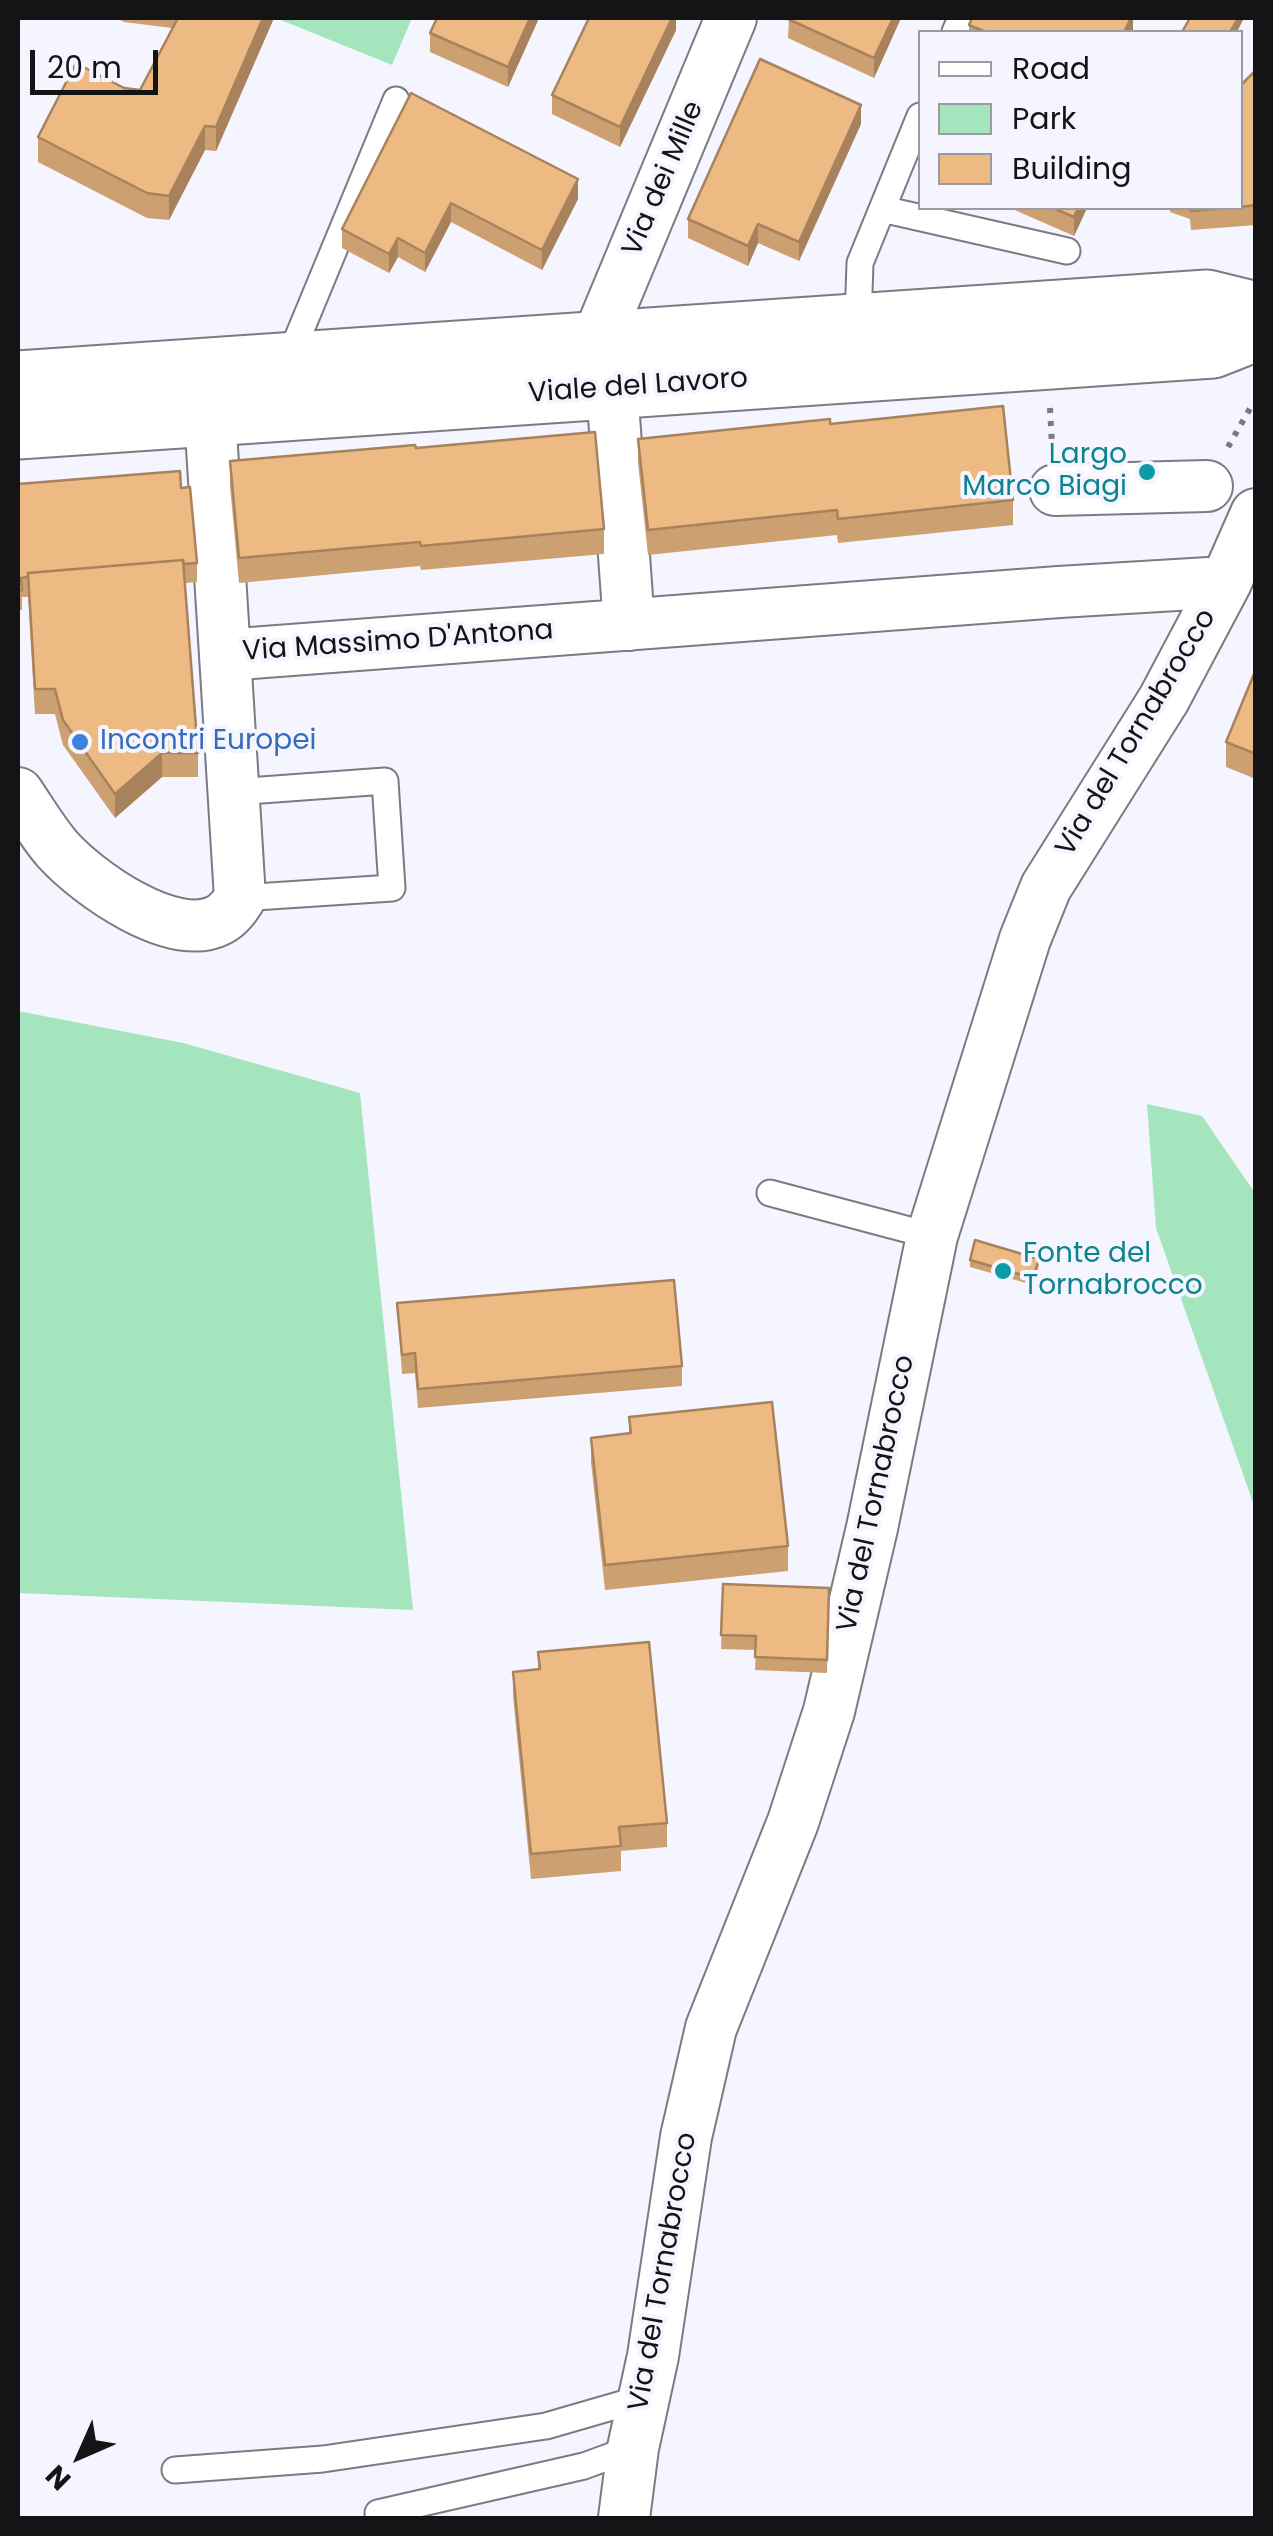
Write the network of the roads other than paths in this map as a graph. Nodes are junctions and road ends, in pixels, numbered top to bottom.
1 (732, 18) edge
2 (396, 100) dead end
3 (918, 121) edge
4 (882, 209) junction
5 (1067, 251) dead end
6 (1256, 310) edge
7 (858, 322) junction
8 (1256, 334) edge
9 (288, 361) junction
10 (604, 364) junction
11 (18, 379) edge
12 (210, 416) junction
13 (18, 431) edge
14 (1207, 486) dead end
15 (1055, 490) dead end
16 (1256, 514) edge
17 (1226, 582) junction
18 (630, 625) junction
19 (226, 655) junction
20 (234, 792) junction
21 (18, 793) edge
22 (240, 898) junction
23 (770, 1194) dead end
24 (932, 1236) junction
25 (644, 2398) junction
26 (633, 2448) junction
27 (175, 2470) dead end
28 (378, 2513) dead end
29 (624, 2518) edge

1 - 10 street, Via dei Mille
2 - 9 lane
3 - 4 lane
4 - 5 lane
4 - 7 lane
6 - 7 main road, Viale del Lavoro
7 - 10 main road, Viale del Lavoro
8 - 10 main road, Viale del Lavoro
9 - 10 main road, Viale del Lavoro
9 - 11 main road, Viale del Lavoro
10 - 12 main road, Viale del Lavoro
10 - 18 street
12 - 13 main road, Viale del Lavoro
12 - 19 street, Via Massimo D'Antona
14 - 15 street
16 - 17 street, Via del Tornabrocco
17 - 18 street, Via Massimo D'Antona
17 - 24 street, Via del Tornabrocco
18 - 19 street, Via Massimo D'Antona
19 - 20 street
20 - 22 street
20 - 22 lane
21 - 22 street
23 - 24 lane
24 - 25 street, Via del Tornabrocco
25 - 26 street, Via del Tornabrocco
25 - 27 lane
26 - 28 lane
26 - 29 street, Via del Tornabrocco

